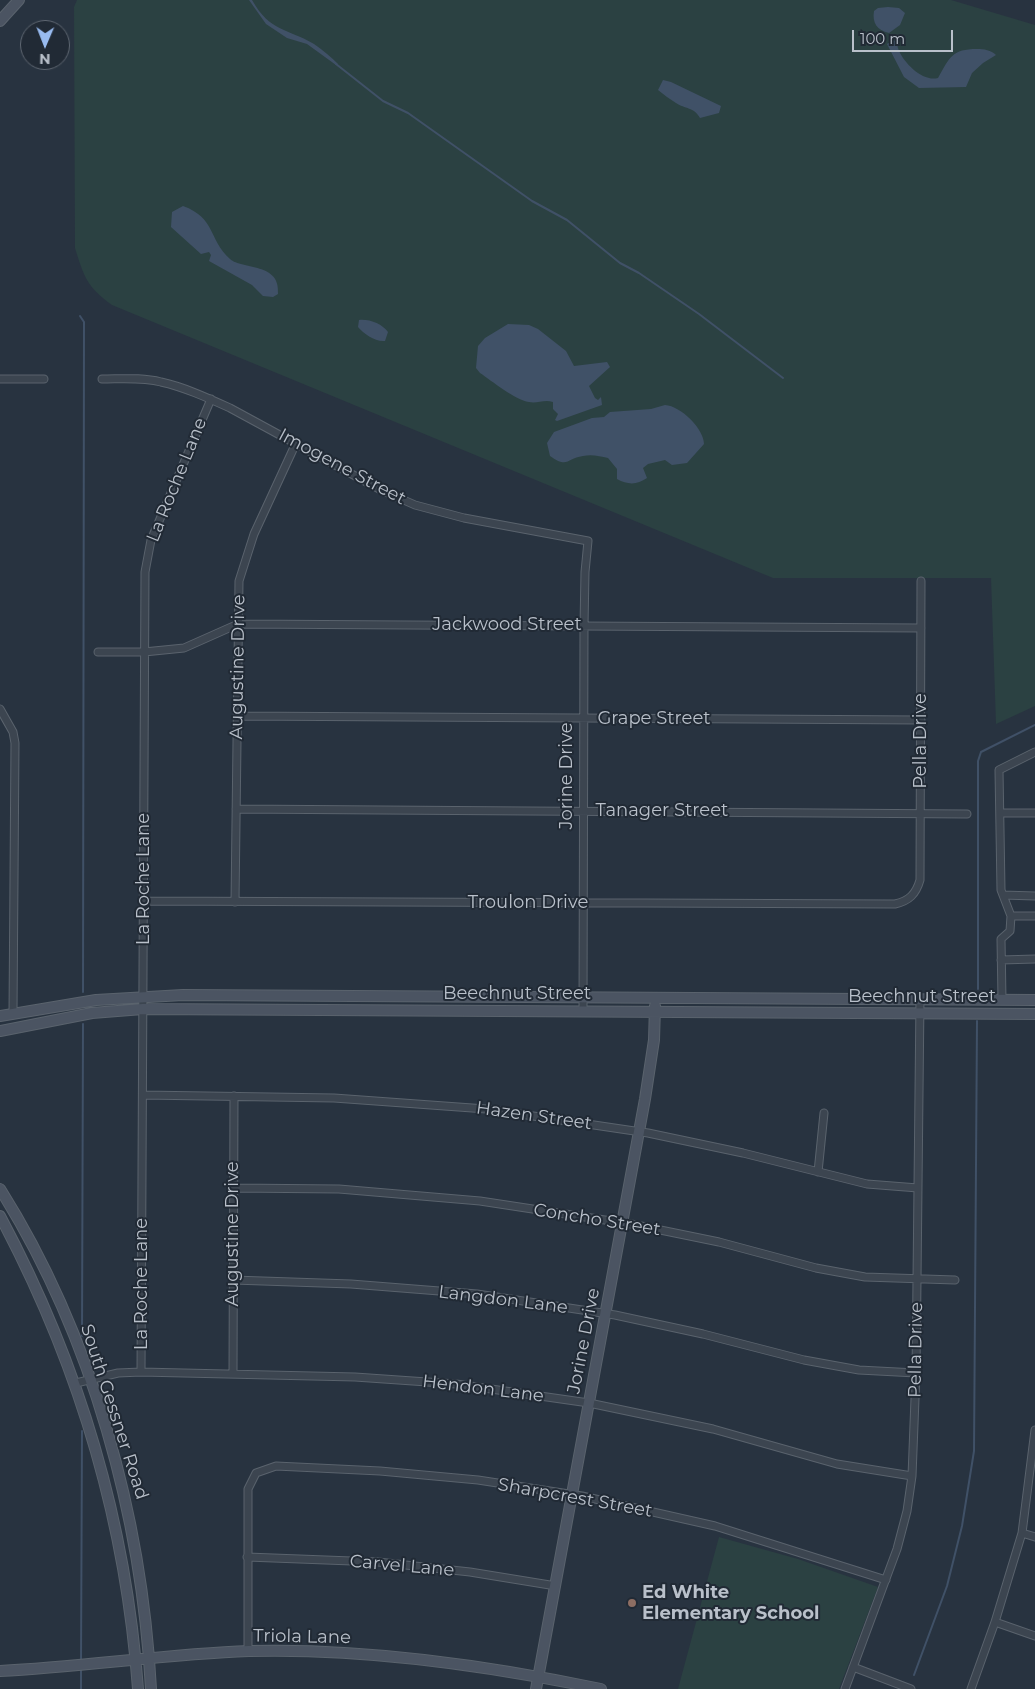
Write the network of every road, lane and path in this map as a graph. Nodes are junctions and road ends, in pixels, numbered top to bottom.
1 (19, 0) edge
2 (0, 21) edge
3 (44, 379) dead end
4 (102, 379) dead end
5 (0, 380) edge
6 (210, 399) junction
7 (296, 443) junction
8 (588, 541) joint
9 (921, 581) dead end
10 (238, 624) junction
11 (584, 626) junction
12 (921, 628) junction
13 (98, 652) dead end
14 (144, 652) junction
15 (0, 710) edge
16 (237, 716) junction
17 (584, 718) junction
18 (921, 720) junction
19 (1035, 752) edge
20 (236, 809) junction
21 (584, 811) junction
22 (921, 813) junction
23 (1000, 813) junction
24 (1035, 813) edge
25 (967, 814) dead end
26 (1003, 895) junction
27 (1035, 896) edge
28 (910, 898) joint
29 (144, 901) junction
30 (235, 902) junction
31 (583, 904) junction
32 (1011, 916) junction
33 (1035, 916) edge
34 (1001, 960) junction
35 (1035, 960) edge
36 (282, 995) junction
37 (143, 996) junction
38 (440, 996) junction
39 (583, 996) junction
40 (655, 997) junction
41 (788, 998) junction
42 (920, 999) junction
43 (1002, 1000) junction
44 (1035, 1000) edge
45 (143, 1009) junction
46 (282, 1010) junction
47 (440, 1010) junction
48 (583, 1010) junction
49 (655, 1011) junction
50 (788, 1012) junction
51 (13, 1013) junction
52 (919, 1014) junction
53 (1035, 1014) edge
54 (0, 1016) edge
55 (0, 1031) edge
56 (144, 1095) junction
57 (234, 1096) junction
58 (824, 1113) dead end
59 (639, 1131) junction
60 (818, 1172) junction
61 (234, 1188) junction
62 (918, 1188) junction
63 (0, 1189) edge
64 (12, 1207) junction
65 (0, 1215) edge
66 (622, 1222) junction
67 (233, 1280) junction
68 (917, 1280) junction
69 (955, 1280) dead end
70 (606, 1313) junction
71 (141, 1372) junction
72 (232, 1372) junction
73 (916, 1373) junction
74 (90, 1380) junction
75 (76, 1384) junction
76 (589, 1403) junction
77 (1035, 1430) edge
78 (912, 1476) junction
79 (573, 1495) junction
80 (130, 1519) junction
81 (115, 1522) junction
82 (1022, 1533) junction
83 (1035, 1538) edge
84 (247, 1557) junction
85 (886, 1580) junction
86 (556, 1586) junction
87 (995, 1622) junction
88 (1035, 1636) edge
89 (248, 1651) junction
90 (150, 1660) junction
91 (135, 1661) junction
92 (853, 1667) junction
93 (0, 1671) edge
94 (539, 1676) junction
95 (138, 1689) edge
96 (152, 1689) edge
97 (536, 1689) edge
98 (601, 1689) edge
99 (845, 1689) edge
100 (911, 1689) edge
101 (971, 1689) edge

1 - 2 main road
3 - 5 street
4 - 6 street, Imogene Street
6 - 7 street, Imogene Street
6 - 14 street, La Roche Lane
7 - 8 street, Imogene Street
7 - 10 street, Augustine Drive
8 - 11 street, Jorine Drive
9 - 12 street, Pella Drive
10 - 11 street, Jackwood Street
10 - 14 street, Jackwood Street
10 - 16 street, Augustine Drive
11 - 12 street, Jackwood Street
11 - 17 street, Jorine Drive
12 - 18 street, Pella Drive
13 - 14 street, Jackwood Street
14 - 29 street, La Roche Lane
15 - 51 street
16 - 17 street, Grape Street
16 - 20 street, Augustine Drive
17 - 18 street, Grape Street
17 - 21 street, Jorine Drive
18 - 22 street, Pella Drive
19 - 23 street
20 - 21 street, Tanager Street
20 - 30 street, Augustine Drive
21 - 22 street, Tanager Street
21 - 31 street, Jorine Drive
22 - 25 street, Tanager Street
22 - 28 street, Pella Drive
23 - 24 street
23 - 26 street
26 - 27 street
26 - 32 street
28 - 31 street, Troulon Drive
29 - 30 street, Troulon Drive
29 - 37 street, La Roche Lane
30 - 31 street, Troulon Drive
31 - 39 street, Jorine Drive
32 - 33 street
32 - 34 street
34 - 35 street
34 - 43 street
36 - 37 main road, Beechnut Street
36 - 38 main road, Beechnut Street
36 - 46 main road
37 - 45 street, La Roche Lane
37 - 51 main road, Beechnut Street
38 - 39 main road, Beechnut Street
38 - 47 main road
39 - 40 main road, Beechnut Street
39 - 48 street, Jorine Drive
40 - 41 main road, Beechnut Street
40 - 49 main road, Jorine Drive
41 - 42 main road, Beechnut Street
41 - 50 main road
42 - 43 main road, Beechnut Street
42 - 52 street, Pella Drive
43 - 44 main road, Beechnut Street
45 - 46 main road, Beechnut Street
45 - 55 main road, Beechnut Street
45 - 56 street, La Roche Lane
46 - 47 main road, Beechnut Street
47 - 48 main road, Beechnut Street
48 - 49 main road, Beechnut Street
49 - 50 main road, Beechnut Street
49 - 59 main road, Jorine Drive
50 - 52 main road, Beechnut Street
51 - 54 main road, Beechnut Street
52 - 53 main road, Beechnut Street
52 - 62 street, Pella Drive
56 - 57 street, Hazen Street
56 - 71 street, La Roche Lane
57 - 59 street, Hazen Street
57 - 61 street, Augustine Drive
58 - 60 street
59 - 60 street, Hazen Street
59 - 66 main road, Jorine Drive
60 - 62 street, Hazen Street
61 - 66 street, Concho Street
61 - 67 street, Augustine Drive
62 - 68 street, Pella Drive
63 - 64 main road, South Gessner Road
64 - 65 street
64 - 74 main road, South Gessner Road
65 - 75 main road, South Gessner Road
66 - 68 street, Concho Street
66 - 70 main road, Jorine Drive
67 - 70 street, Langdon Lane
67 - 72 street, Augustine Drive
68 - 69 street, Concho Street
68 - 73 street, Pella Drive
70 - 73 street, Langdon Lane
70 - 76 main road, Jorine Drive
71 - 72 street, Hendon Lane
71 - 74 street, Hendon Lane
72 - 76 street, Hendon Lane
73 - 78 street, Pella Drive
74 - 75 street, Hendon Lane
74 - 80 main road, South Gessner Road
75 - 81 main road, South Gessner Road
76 - 78 street, Hendon Lane
76 - 79 main road, Jorine Drive
77 - 82 street
78 - 85 street, Pella Drive
79 - 84 street, Sharpcrest Street
79 - 85 street, Sharpcrest Street
79 - 86 main road, Jorine Drive
80 - 81 main road
80 - 90 main road, South Gessner Road
81 - 91 main road, South Gessner Road
82 - 83 street
82 - 87 street
84 - 86 street, Carvel Lane
84 - 89 street
85 - 92 street, Pella Drive
86 - 94 main road, Jorine Drive
87 - 88 street
87 - 101 street
89 - 90 main road, Triola Lane
89 - 94 main road, Triola Lane
90 - 91 main road, Triola Lane
90 - 96 main road, South Gessner Road
91 - 93 main road, Triola Lane
91 - 95 main road, South Gessner Road
92 - 99 street, Pella Drive
92 - 100 street
94 - 97 main road, Jorine Drive
94 - 98 main road, Triola Lane

